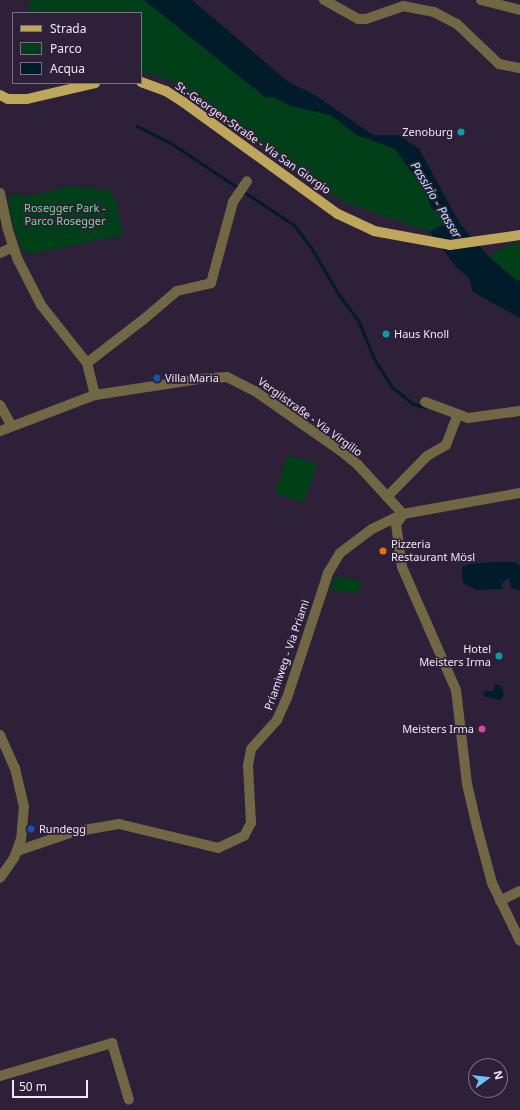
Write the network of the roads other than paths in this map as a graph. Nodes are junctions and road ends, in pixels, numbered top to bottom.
1 (324, 0) edge
2 (480, 0) edge
3 (520, 10) edge
4 (520, 68) edge
5 (142, 82) edge
6 (91, 84) edge
7 (0, 95) edge
8 (246, 181) dead end
9 (0, 193) edge
10 (520, 235) edge
11 (13, 247) junction
12 (0, 253) edge
13 (87, 362) junction
14 (95, 395) junction
15 (425, 402) dead end
16 (0, 405) edge
17 (520, 411) edge
18 (458, 414) junction
19 (11, 425) junction
20 (0, 431) edge
21 (520, 493) edge
22 (387, 497) junction
23 (403, 514) junction
24 (0, 735) edge
25 (17, 851) junction
26 (0, 878) edge
27 (520, 891) edge
28 (500, 900) junction
29 (520, 940) edge
30 (0, 1076) edge
31 (129, 1100) dead end

1 - 4 street
2 - 3 street
5 - 10 main road, St.-Georgen-Straße - Via San Giorgio
6 - 7 main road
8 - 13 street
9 - 11 street
11 - 12 street
11 - 13 street
13 - 14 street
14 - 19 street, Vergilstraße - Via Virgilio
14 - 22 street, Vergilstraße - Via Virgilio
15 - 18 street
16 - 19 street
17 - 18 street
18 - 22 street
19 - 20 street, Vergilstraße - Via Virgilio
21 - 23 street
22 - 23 street, Vergilstraße - Via Virgilio
23 - 25 street, Priamiweg - Via Priami
23 - 28 street
24 - 25 street
25 - 26 street
27 - 28 street
28 - 29 street
30 - 31 street

